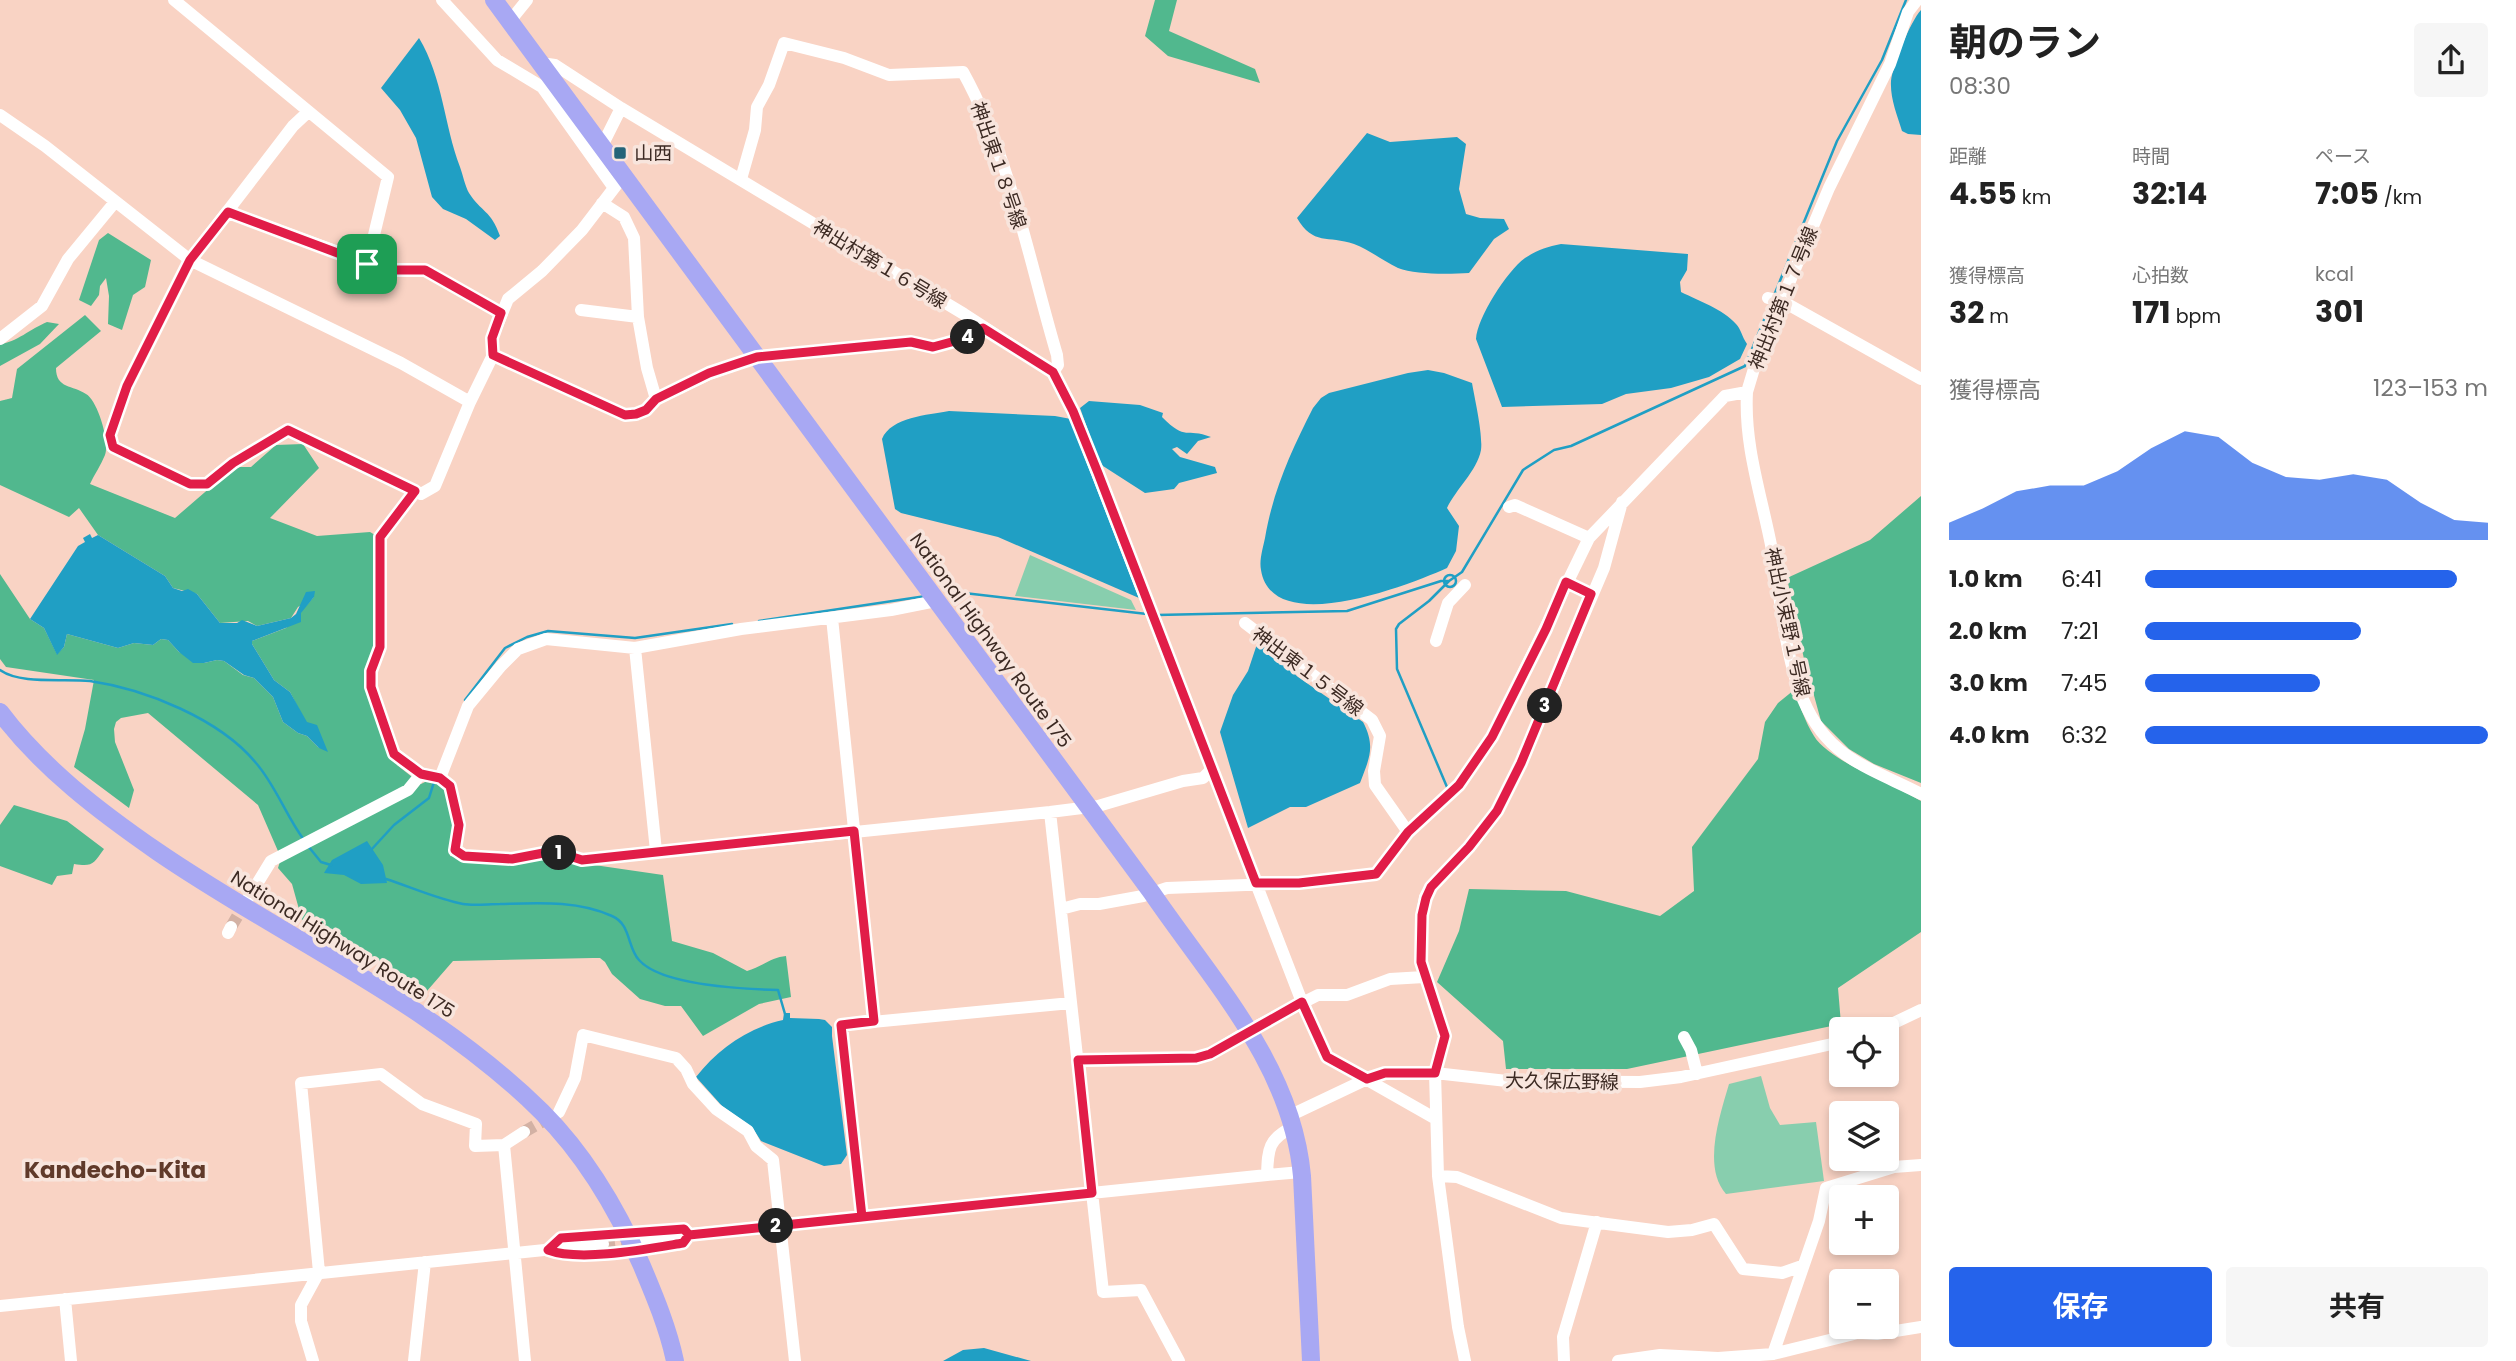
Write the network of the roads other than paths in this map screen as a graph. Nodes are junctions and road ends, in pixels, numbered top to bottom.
1 (174, 0) edge
2 (442, 0) edge
3 (494, 0) edge
4 (527, 0) edge
5 (1917, 0) edge
6 (510, 21) junction
7 (541, 63) junction
8 (621, 108) junction
9 (308, 112) junction
10 (2, 120) edge
11 (602, 146) junction
12 (741, 179) junction
13 (619, 182) junction
14 (115, 202) junction
15 (602, 203) junction
16 (228, 212) junction
17 (190, 260) junction
18 (367, 264) junction
19 (1768, 298) dead end
20 (1782, 301) junction
21 (581, 310) dead end
22 (501, 313) junction
23 (638, 317) junction
24 (983, 328) junction
25 (0, 339) edge
26 (493, 355) junction
27 (757, 357) junction
28 (1053, 372) junction
29 (1921, 379) edge
30 (1747, 393) junction
31 (656, 399) junction
32 (470, 402) junction
33 (415, 491) junction
34 (1622, 501) junction
35 (1509, 507) dead end
36 (1589, 538) junction
37 (1566, 582) junction
38 (1465, 585) dead end
39 (1591, 594) junction
40 (936, 601) junction
41 (832, 618) junction
42 (1245, 623) dead end
43 (1436, 641) dead end
44 (635, 648) junction
45 (0, 712) edge
46 (1212, 769) junction
47 (421, 774) junction
48 (440, 778) junction
49 (1921, 794) edge
50 (1087, 807) junction
51 (1050, 812) junction
52 (854, 831) junction
53 (1408, 832) junction
54 (656, 851) junction
55 (1256, 883) junction
56 (1152, 893) junction
57 (247, 900) tunnel mouth
58 (1061, 909) junction
59 (1424, 977) junction
60 (1302, 1002) junction
61 (1072, 1003) junction
62 (1921, 1010) edge
63 (1899, 1020) edge
64 (874, 1021) junction
65 (1249, 1030) junction
66 (1684, 1037) dead end
67 (1829, 1045) edge
68 (1078, 1060) junction
69 (1435, 1073) junction
70 (1697, 1074) junction
71 (1367, 1079) junction
72 (559, 1112) tunnel mouth
73 (1436, 1119) junction
74 (1291, 1121) junction
75 (524, 1132) tunnel mouth
76 (504, 1144) junction
77 (1921, 1165) edge
78 (1301, 1172) junction
79 (1267, 1175) junction
80 (1438, 1176) junction
81 (1092, 1193) junction
82 (862, 1217) junction
83 (1597, 1222) junction
84 (781, 1225) junction
85 (689, 1235) junction
86 (635, 1241) junction
87 (603, 1244) tunnel mouth
88 (548, 1250) junction
89 (513, 1253) junction
90 (425, 1262) junction
91 (1802, 1266) junction
92 (319, 1272) junction
93 (65, 1299) junction
94 (0, 1306) edge
95 (1921, 1327) edge
96 (1773, 1354) junction
97 (71, 1361) edge
98 (313, 1361) edge
99 (414, 1361) edge
100 (525, 1361) edge
101 (675, 1361) edge
102 (794, 1361) edge
103 (1178, 1361) edge
104 (1311, 1361) edge
105 (1465, 1361) edge
106 (1564, 1361) edge
107 (1618, 1361) edge

1 - 9 street
2 - 13 street
3 - 6 highway, National Highway Route 175
4 - 6 street
5 - 20 street, 神出村第１７号線
6 - 7 highway, National Highway Route 175
7 - 8 street, 神出村第１６号線
7 - 11 highway, National Highway Route 175
8 - 11 street
8 - 12 street, 神出村第１６号線
9 - 16 street
9 - 18 street
10 - 14 street
11 - 13 highway, National Highway Route 175
12 - 24 street, 神出村第１６号線
12 - 28 street, 神出東１８号線
13 - 15 street
13 - 27 highway, National Highway Route 175
14 - 17 street
14 - 25 street
15 - 22 street
15 - 23 street
16 - 17 street
16 - 18 street
17 - 32 street
17 - 33 street
18 - 22 street
19 - 20 street
20 - 29 street
20 - 30 street, 神出村第１７号線
21 - 23 street
22 - 26 street
23 - 31 street
24 - 27 street
24 - 28 street, 神出村第１６号線
26 - 31 street
26 - 32 street
27 - 31 street
27 - 40 highway, National Highway Route 175
28 - 46 street
30 - 34 street, 神出村第１７号線
30 - 49 street, 神出小束野１号線
32 - 33 street
33 - 47 street
34 - 36 street, 神出村第１７号線
34 - 39 street
35 - 36 street
36 - 37 street, 神出村第１７号線
37 - 39 street
37 - 53 street, 神出村第１７号線
38 - 43 street
39 - 59 street
40 - 41 street
40 - 50 highway, National Highway Route 175
41 - 44 street
41 - 52 street
42 - 53 street, 神出東１５号線
44 - 48 street
44 - 54 street
45 - 86 highway, National Highway Route 175
46 - 50 street
46 - 55 street
47 - 48 street
47 - 57 street
48 - 54 street
50 - 51 street
50 - 56 highway, National Highway Route 175
51 - 52 street
51 - 58 street
52 - 54 street
52 - 64 street
53 - 55 street, 神出村第１７号線
55 - 56 street, 神出村第１７号線
55 - 60 street
56 - 58 street, 神出村第１７号線
56 - 65 highway, National Highway Route 175
58 - 61 street
59 - 60 street
59 - 69 street
60 - 65 street
60 - 71 street
61 - 64 street
61 - 68 street
62 - 63 street
64 - 82 street
65 - 68 street
65 - 74 highway, National Highway Route 175
66 - 70 street
67 - 70 street, 大久保広野線
68 - 81 street
69 - 70 street, 大久保広野線
69 - 71 street, 大久保広野線
69 - 73 street
71 - 73 street
71 - 74 street, 大久保広野線
72 - 84 street
73 - 80 street
74 - 78 highway, National Highway Route 175
74 - 79 street, 大久保広野線
75 - 76 street
76 - 89 street
76 - 92 street
77 - 91 street
78 - 79 street
78 - 104 highway, National Highway Route 175
79 - 81 street
80 - 83 street
80 - 105 street
81 - 82 street
81 - 103 street
82 - 84 street
83 - 91 street
83 - 106 street
84 - 85 street
84 - 102 street
85 - 86 street
85 - 86 street
86 - 88 street
86 - 88 street
86 - 101 highway, National Highway Route 175
87 - 88 street
88 - 89 street
89 - 90 street
89 - 100 street
90 - 92 street
90 - 99 street
91 - 96 street
92 - 93 street
92 - 98 street
93 - 94 street
93 - 97 street
95 - 96 street
96 - 107 street

